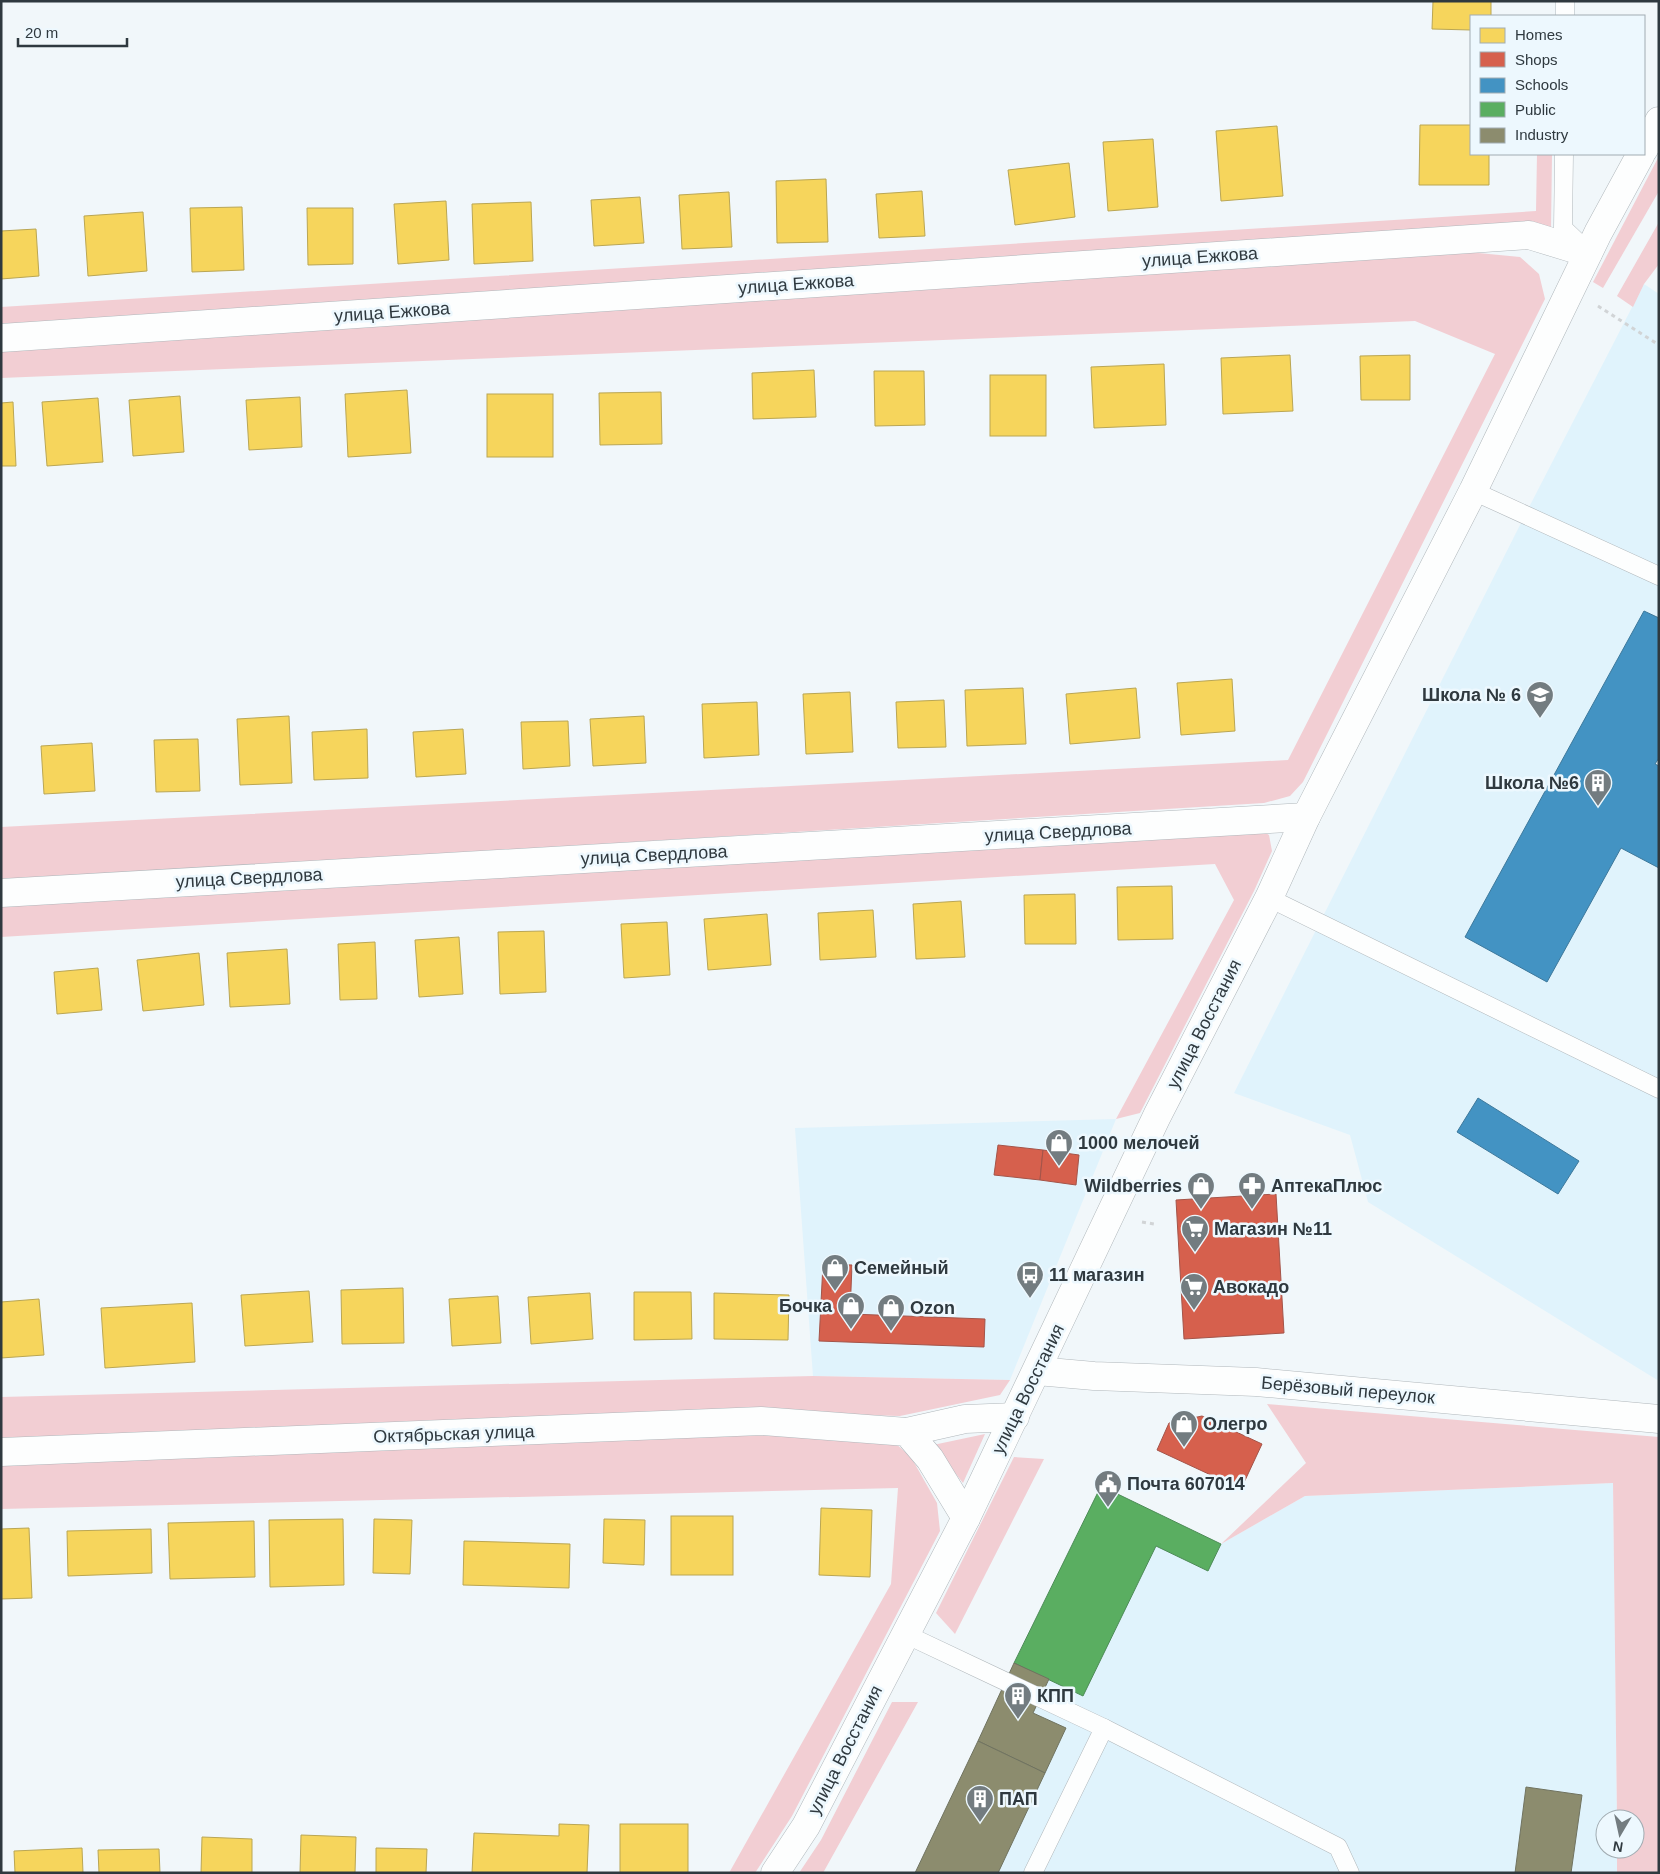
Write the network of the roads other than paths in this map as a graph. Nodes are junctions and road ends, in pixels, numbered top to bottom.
1 (1565, 1) edge
2 (1565, 15) edge
3 (1659, 121) edge
4 (1645, 147) edge
5 (1564, 155) edge
6 (1640, 155) edge
7 (1588, 253) junction
8 (1, 338) edge
9 (1473, 491) junction
10 (1659, 576) edge
11 (1306, 817) junction
12 (1, 893) edge
13 (1269, 898) junction
14 (1659, 1088) edge
15 (1037, 1371) junction
16 (1015, 1417) junction
17 (1659, 1419) edge
18 (907, 1432) junction
19 (1, 1452) edge
20 (966, 1518) junction
21 (905, 1634) junction
22 (1104, 1728) junction
23 (775, 1873) edge
24 (1033, 1873) edge
25 (1350, 1873) edge

1 - 2 lane
3 - 4 street
5 - 7 lane
6 - 7 street, улица Восстания
7 - 8 street, улица Ежкова
7 - 9 street, улица Восстания
9 - 10 lane
9 - 11 street, улица Восстания
11 - 12 street, улица Свердлова
11 - 13 street, улица Восстания
13 - 14 lane
13 - 15 street, улица Восстания
15 - 16 street, улица Восстания
15 - 17 street, Берёзовый переулок
16 - 18 street, Октябрьская улица
16 - 20 street, улица Восстания
18 - 19 street, Октябрьская улица
18 - 20 street
20 - 21 street, улица Восстания
21 - 22 lane
21 - 23 street, улица Восстания
22 - 24 lane
22 - 25 lane

